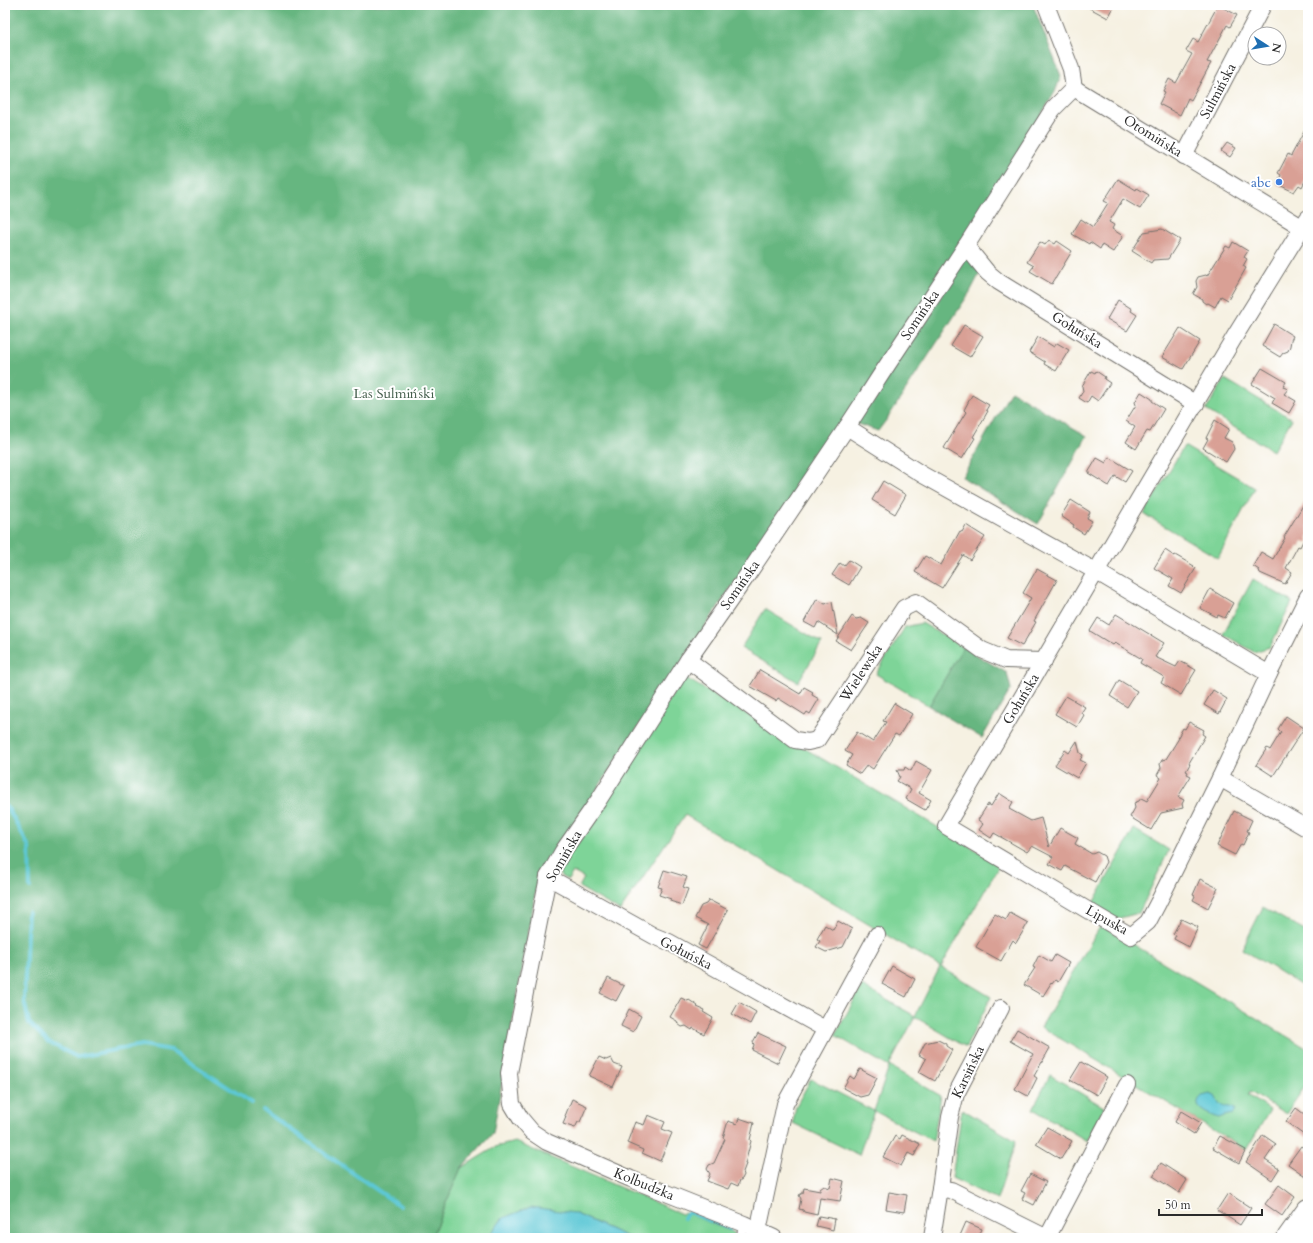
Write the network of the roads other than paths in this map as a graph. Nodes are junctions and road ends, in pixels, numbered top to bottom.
1 (1046, 5) edge
2 (1263, 5) edge
3 (1074, 88) junction
4 (1184, 156) junction
5 (1306, 225) edge
6 (966, 246) junction
7 (1196, 404) junction
8 (847, 427) junction
9 (1097, 572) junction
10 (1308, 596) edge
11 (688, 660) junction
12 (1044, 661) junction
13 (1269, 674) junction
14 (1220, 778) junction
15 (946, 826) joint
16 (1308, 829) edge
17 (548, 877) junction
18 (877, 935) dead end
19 (1001, 1008) dead end
20 (825, 1029) junction
21 (1127, 1085) dead end
22 (521, 1119) joint
23 (940, 1188) junction
24 (1308, 1210) edge
25 (742, 1231) edge
26 (758, 1231) junction
27 (774, 1238) edge
28 (932, 1238) edge
29 (1288, 1238) edge

1 - 3 street
2 - 4 street, Sulmińska
3 - 4 street, Otomińska
3 - 6 street, Somińska
4 - 5 street, Otomińska
5 - 7 street, Gołuńska
6 - 7 street, Gołuńska
6 - 8 street, Somińska
7 - 9 street, Gołuńska
8 - 9 street
8 - 11 street, Somińska
9 - 12 street, Gołuńska
9 - 13 street
10 - 13 street, Lipuska
11 - 12 street, Wielewska
11 - 17 street, Somińska
12 - 15 street, Gołuńska
13 - 14 street, Lipuska
14 - 15 street, Lipuska
14 - 16 street
17 - 20 street, Gołuńska
17 - 22 street, Somińska
18 - 20 street
19 - 23 street, Karsińska
20 - 26 street
21 - 23 street
22 - 25 street, Kolbudzka
23 - 28 street, Karsińska
24 - 29 street
25 - 26 street, Kolbudzka
26 - 27 street, Kolbudzka

